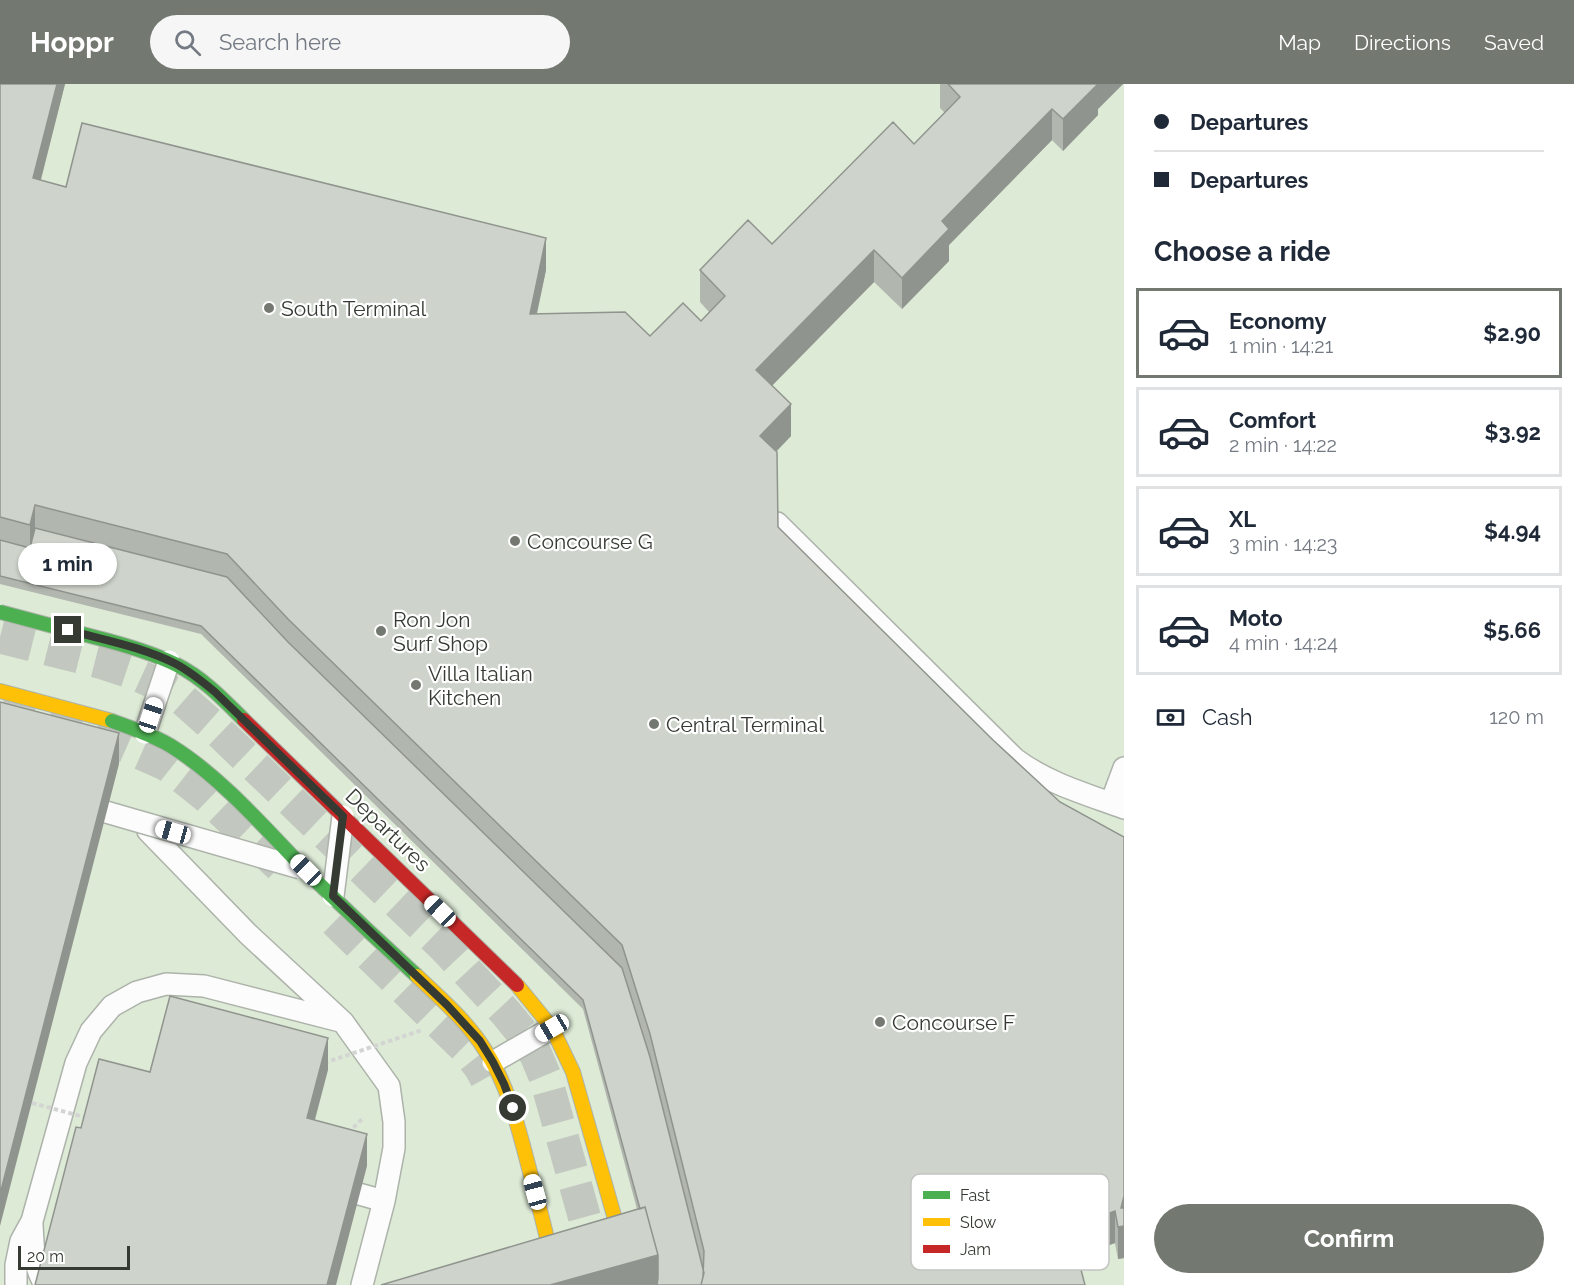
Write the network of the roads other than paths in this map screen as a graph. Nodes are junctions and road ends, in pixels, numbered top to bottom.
1 (777, 523) edge
2 (0, 612) edge
3 (169, 661) junction
4 (0, 691) edge
5 (145, 733) junction
6 (1124, 768) edge
7 (1118, 806) edge
8 (106, 812) edge
9 (343, 816) junction
10 (148, 831) dead end
11 (306, 870) junction
12 (333, 896) junction
13 (343, 1022) junction
14 (552, 1028) junction
15 (493, 1062) junction
16 (359, 1194) edge
17 (384, 1201) junction
18 (32, 1221) junction
19 (44, 1283) edge
20 (16, 1285) edge
21 (362, 1285) edge
22 (554, 1285) edge
23 (626, 1285) edge

1 - 7 lane
2 - 3 main road, Departures, bridge
3 - 5 lane, bridge
3 - 9 main road, Departures, bridge
4 - 5 main road, bridge
5 - 11 main road, bridge
6 - 7 lane
8 - 11 lane, bridge
9 - 12 lane, bridge
9 - 14 main road, Departures, bridge
10 - 13 lane
11 - 12 main road, bridge
12 - 15 main road, bridge
13 - 17 lane
13 - 18 lane
14 - 15 lane, bridge
14 - 23 main road, Departures, bridge
15 - 22 main road, bridge
16 - 17 lane
17 - 21 lane
18 - 19 lane
18 - 20 lane

